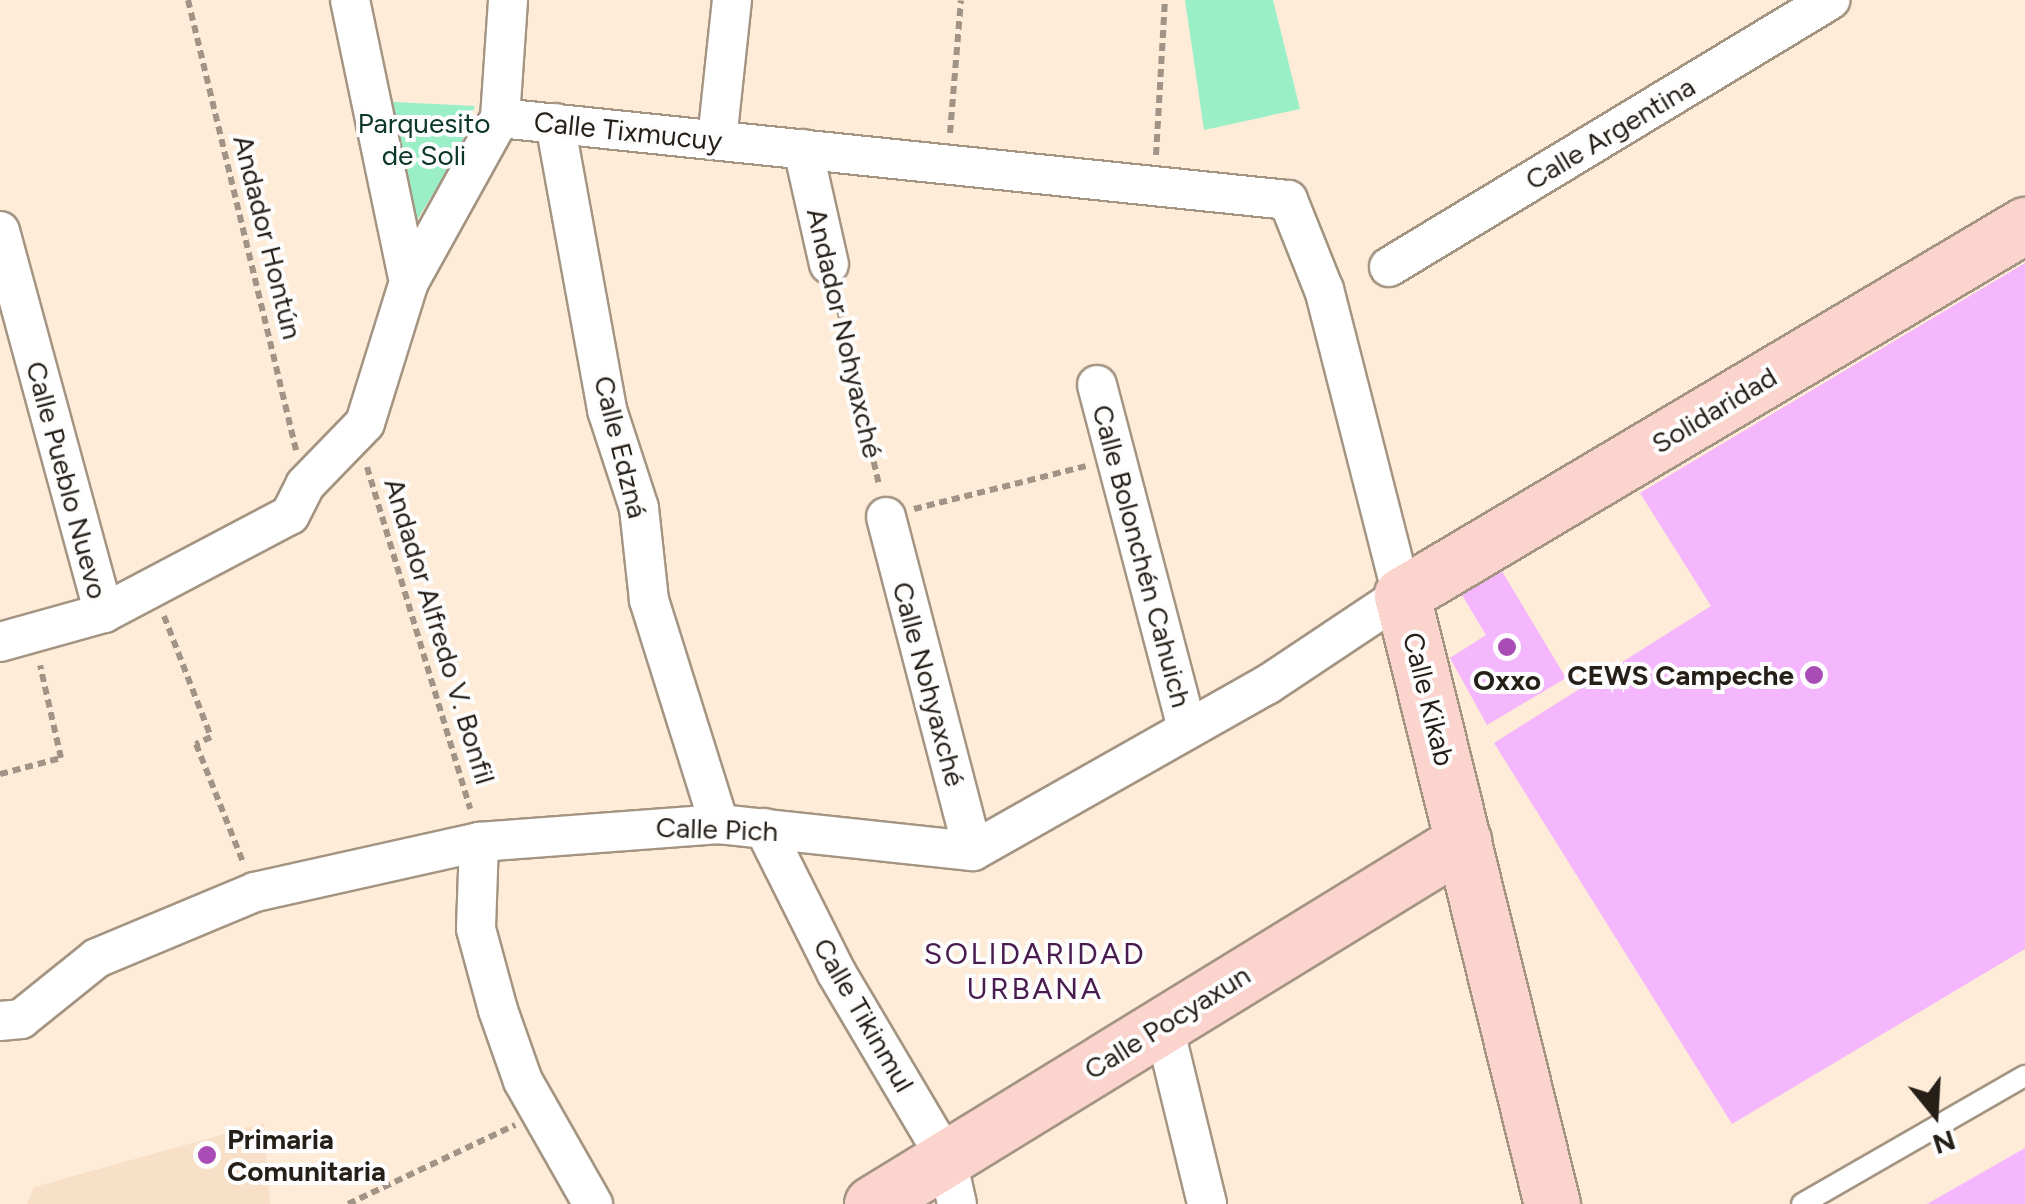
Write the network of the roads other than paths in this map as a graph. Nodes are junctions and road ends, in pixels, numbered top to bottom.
1 (350, 0) edge
2 (508, 0) edge
3 (732, 0) edge
4 (1830, 0) edge
5 (500, 118) junction
6 (554, 123) junction
7 (717, 140) junction
8 (804, 149) junction
9 (1288, 200) joint
10 (2025, 225) edge
11 (0, 230) edge
12 (829, 264) road end
13 (1389, 267) dead end
14 (409, 282) junction
15 (1097, 384) dead end
16 (886, 517) road end
17 (1402, 595) junction
18 (104, 613) junction
19 (16, 638) edge
20 (1187, 727) junction
21 (718, 824) junction
22 (764, 828) junction
23 (1463, 841) junction
24 (480, 842) junction
25 (972, 851) junction
26 (0, 1021) edge
27 (1163, 1023) junction
28 (2025, 1076) edge
29 (952, 1182) edge
30 (593, 1204) edge
31 (872, 1204) edge
32 (1207, 1204) edge
33 (1552, 1204) edge
34 (1802, 1204) edge

1 - 14 street
2 - 5 street
3 - 7 street
4 - 13 street, Calle Argentina
5 - 6 street, Calle Tixmucuy
5 - 14 street, Calle Tixmucuy
6 - 7 street, Calle Tixmucuy
6 - 21 street, Calle Edzná
7 - 8 street, Calle Tixmucuy
8 - 9 street, Calle Tixmucuy
8 - 12 street, Andador Nohyaxché
9 - 17 street, Calle Kikab
10 - 17 street, Solidaridad
11 - 18 street, Calle Pueblo Nuevo
14 - 18 street, Calle Tixmucuy
15 - 20 street, Calle Bolonchén Cahuich
16 - 25 street, Calle Nohyaxché
17 - 20 street
17 - 23 street, Calle Kikab
18 - 19 street, Calle Tixmucuy
20 - 25 street
21 - 22 street, Calle Pich
21 - 24 street, Calle Pich
22 - 25 street, Calle Pich
22 - 29 street, Calle Tikinmul
23 - 27 street, Calle Pocyaxun
23 - 33 street, Calle Kikab
24 - 26 street, Calle Pich
24 - 30 street
27 - 29 street, Calle Pocyaxun
27 - 32 street
28 - 34 lane
29 - 31 street, Calle Pocyaxun

